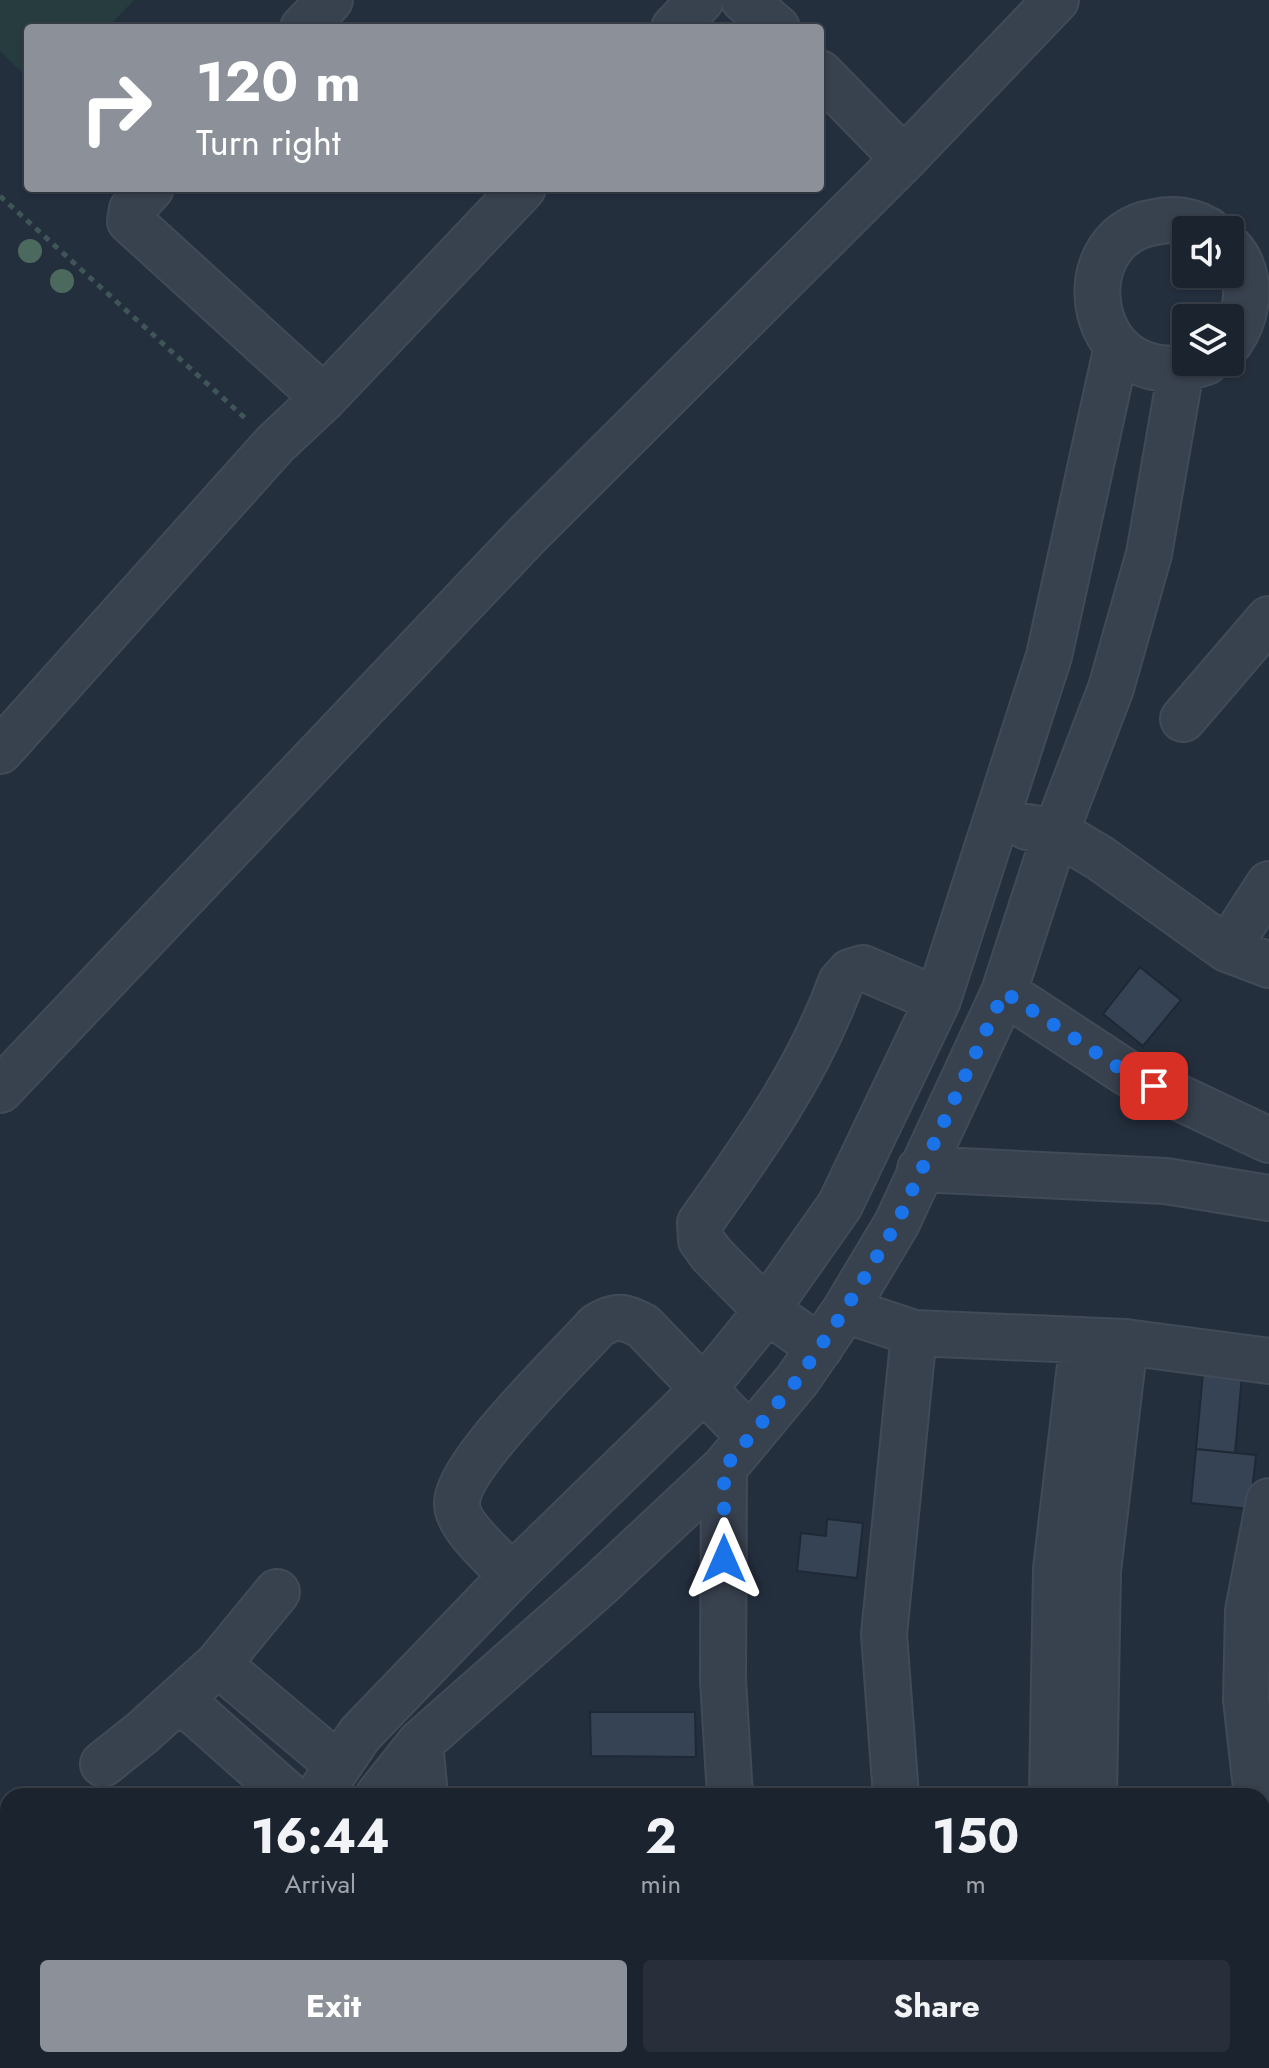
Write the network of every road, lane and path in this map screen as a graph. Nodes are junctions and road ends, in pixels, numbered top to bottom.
1 (330, 0) edge
2 (701, 0) edge
3 (744, 0) edge
4 (1056, 0) edge
5 (307, 24) edge
6 (678, 24) edge
7 (772, 24) edge
8 (824, 77) edge
9 (904, 159) junction
10 (147, 192) edge
11 (519, 192) edge
12 (0, 196) edge
13 (1172, 219) edge
14 (1269, 244) edge
15 (1244, 246) edge
16 (1244, 275) edge
17 (1249, 316) edge
18 (1117, 346) junction
19 (1172, 368) edge
20 (1192, 376) edge
21 (324, 398) junction
22 (275, 444) junction
23 (1269, 619) edge
24 (1183, 719) dead end
25 (0, 751) edge
26 (996, 822) junction
27 (1056, 832) junction
28 (1269, 884) edge
29 (1227, 949) junction
30 (1269, 965) edge
31 (1004, 992) junction
32 (938, 1000) junction
33 (0, 1090) edge
34 (1269, 1140) edge
35 (920, 1169) junction
36 (1269, 1198) edge
37 (766, 1310) junction
38 (845, 1310) junction
39 (914, 1333) junction
40 (1104, 1341) junction
41 (820, 1348) junction
42 (1269, 1361) edge
43 (702, 1391) junction
44 (737, 1453) junction
45 (1269, 1501) edge
46 (523, 1565) junction
47 (277, 1592) dead end
48 (582, 1600) junction
49 (218, 1664) junction
50 (180, 1699) junction
51 (420, 1743) junction
52 (103, 1764) dead end
53 (316, 1788) edge
54 (317, 1788) edge
55 (319, 1788) edge
56 (384, 1788) edge
57 (424, 1788) edge
58 (730, 1788) edge
59 (895, 1788) edge
60 (1052, 1788) edge
61 (1094, 1788) edge
62 (1259, 1788) edge

1 - 5 street
2 - 6 street
3 - 7 street
4 - 9 street
8 - 9 street
9 - 33 street
10 - 21 street
11 - 21 street
12 - 22 path
13 - 18 street
14 - 15 street
16 - 17 street
18 - 19 street
18 - 26 street
20 - 27 street
21 - 22 street
22 - 25 street
23 - 24 street
26 - 27 street
26 - 32 street
27 - 29 street
27 - 31 street
28 - 29 street
29 - 30 street
31 - 34 street
31 - 35 street
32 - 37 street
32 - 37 street
35 - 36 street
35 - 38 street
37 - 41 street
37 - 43 street
38 - 39 street
38 - 41 street
39 - 40 street
39 - 59 street
40 - 42 street
40 - 60 street
40 - 61 street
41 - 44 street
43 - 44 street
43 - 46 street
43 - 46 street
44 - 48 street
44 - 58 street
45 - 62 street
46 - 48 street
46 - 55 street
47 - 49 street
48 - 51 street
49 - 50 street
49 - 54 street
50 - 52 street
50 - 53 street
51 - 56 street
51 - 57 street

